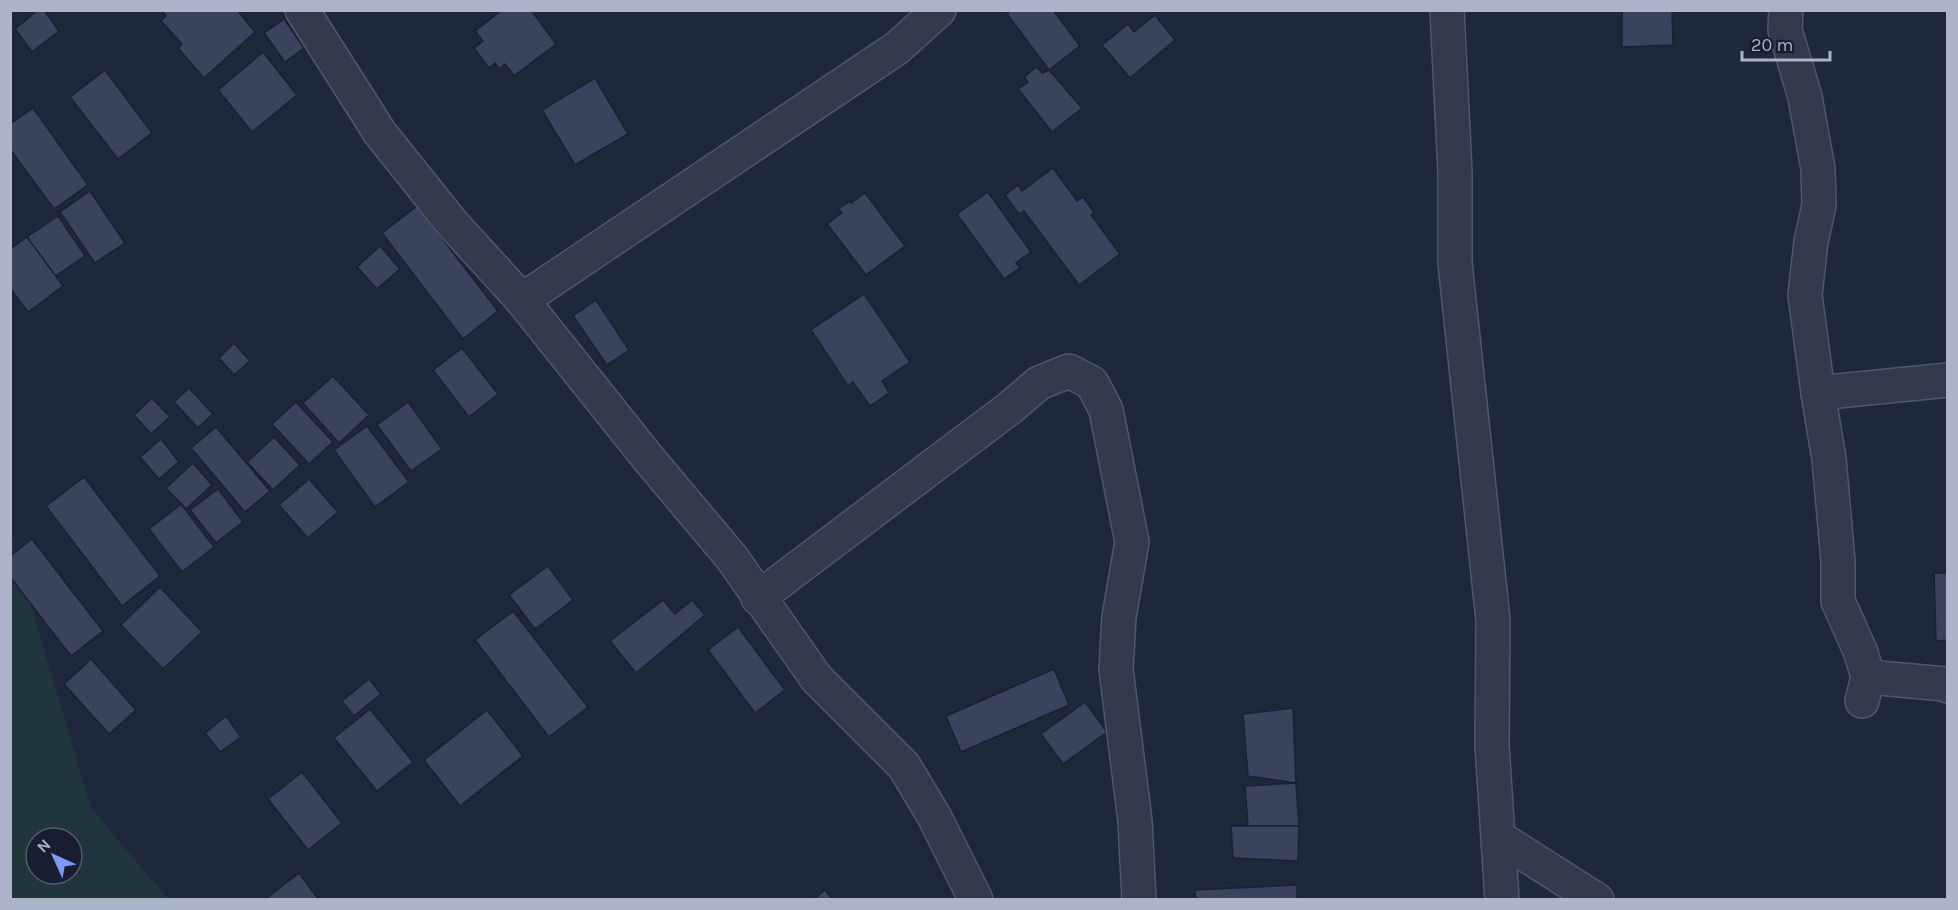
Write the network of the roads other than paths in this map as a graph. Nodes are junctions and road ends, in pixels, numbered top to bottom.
1 (939, 10) edge
2 (1447, 10) edge
3 (1786, 10) edge
4 (310, 13) edge
5 (522, 300) junction
6 (1947, 380) edge
7 (1818, 393) junction
8 (758, 598) junction
9 (1947, 686) edge
10 (1498, 837) junction
11 (976, 900) edge
12 (1139, 900) edge
13 (1502, 900) edge
14 (1597, 900) edge

1 - 5 street
2 - 10 street
3 - 7 street
4 - 5 street
5 - 8 street
6 - 7 street
7 - 9 street
8 - 11 street
8 - 12 street
10 - 13 street
10 - 14 street

